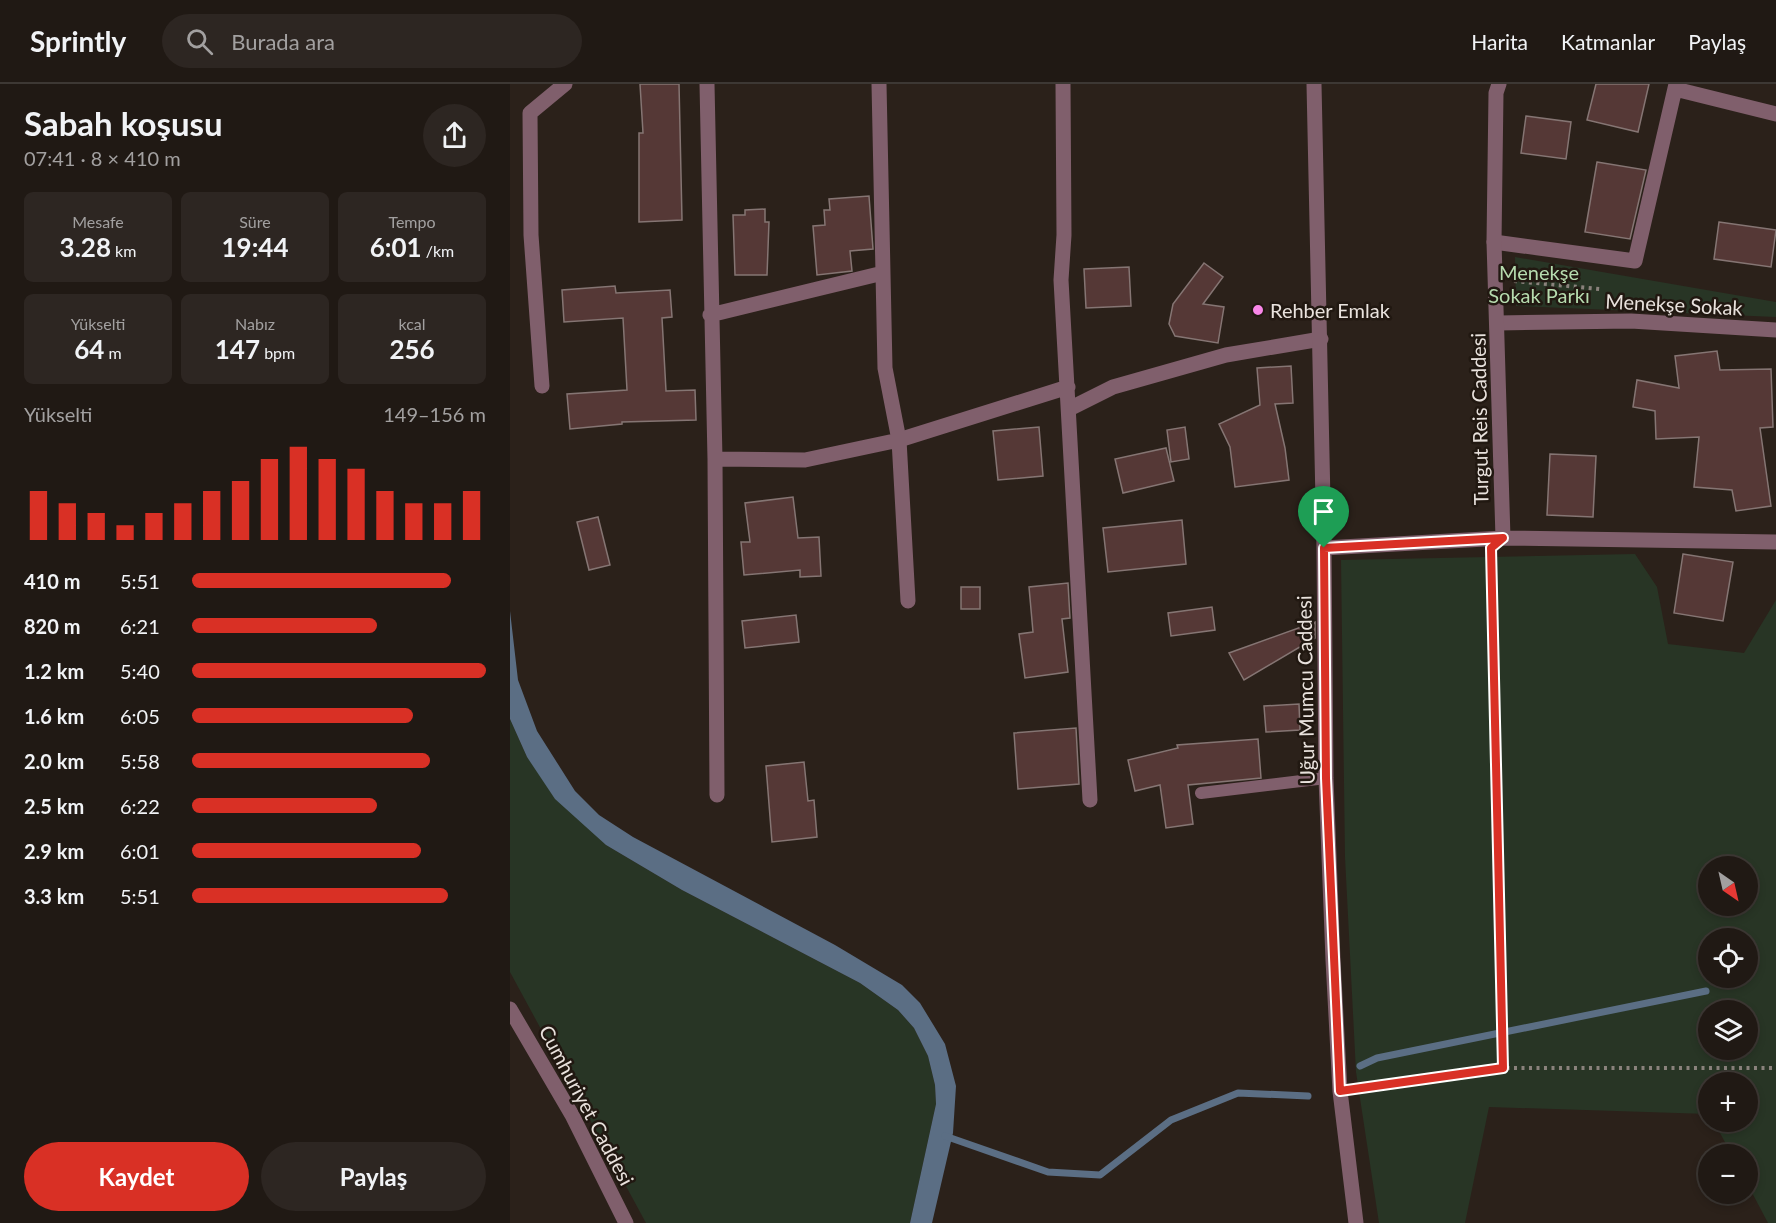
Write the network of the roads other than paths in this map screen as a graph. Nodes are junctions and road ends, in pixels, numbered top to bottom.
1 (565, 84) edge
2 (707, 84) edge
3 (879, 84) edge
4 (1063, 84) edge
5 (1314, 84) edge
6 (1498, 84) edge
7 (1676, 87) edge
8 (1776, 114) edge
9 (1494, 242) junction
10 (883, 273) junction
11 (710, 315) junction
12 (1498, 323) junction
13 (1776, 330) edge
14 (1320, 339) junction
15 (542, 386) dead end
16 (1068, 387) junction
17 (1069, 409) junction
18 (899, 440) junction
19 (714, 459) junction
20 (1503, 538) junction
21 (1776, 542) edge
22 (1324, 548) junction
23 (908, 601) dead end
24 (1326, 778) junction
25 (1201, 793) dead end
26 (717, 795) dead end
27 (1090, 800) dead end
28 (510, 1009) edge
29 (626, 1223) edge
30 (1356, 1223) edge

1 - 15 street
2 - 11 street
3 - 10 street
4 - 16 street
5 - 14 street, Uğur Mumcu Caddesi
6 - 9 street, Turgut Reis Caddesi
7 - 8 street
7 - 9 street
9 - 12 street, Turgut Reis Caddesi
10 - 11 street
10 - 18 street
11 - 19 street
12 - 13 street, Menekşe Sokak
12 - 20 street, Turgut Reis Caddesi
14 - 17 street
14 - 22 street, Uğur Mumcu Caddesi
16 - 17 street
16 - 18 street
17 - 27 street
18 - 19 street
18 - 23 street
19 - 26 street
20 - 21 street
20 - 22 street
22 - 24 street, Uğur Mumcu Caddesi
24 - 25 lane
24 - 30 street, Uğur Mumcu Caddesi
28 - 29 street, Cumhuriyet Caddesi

